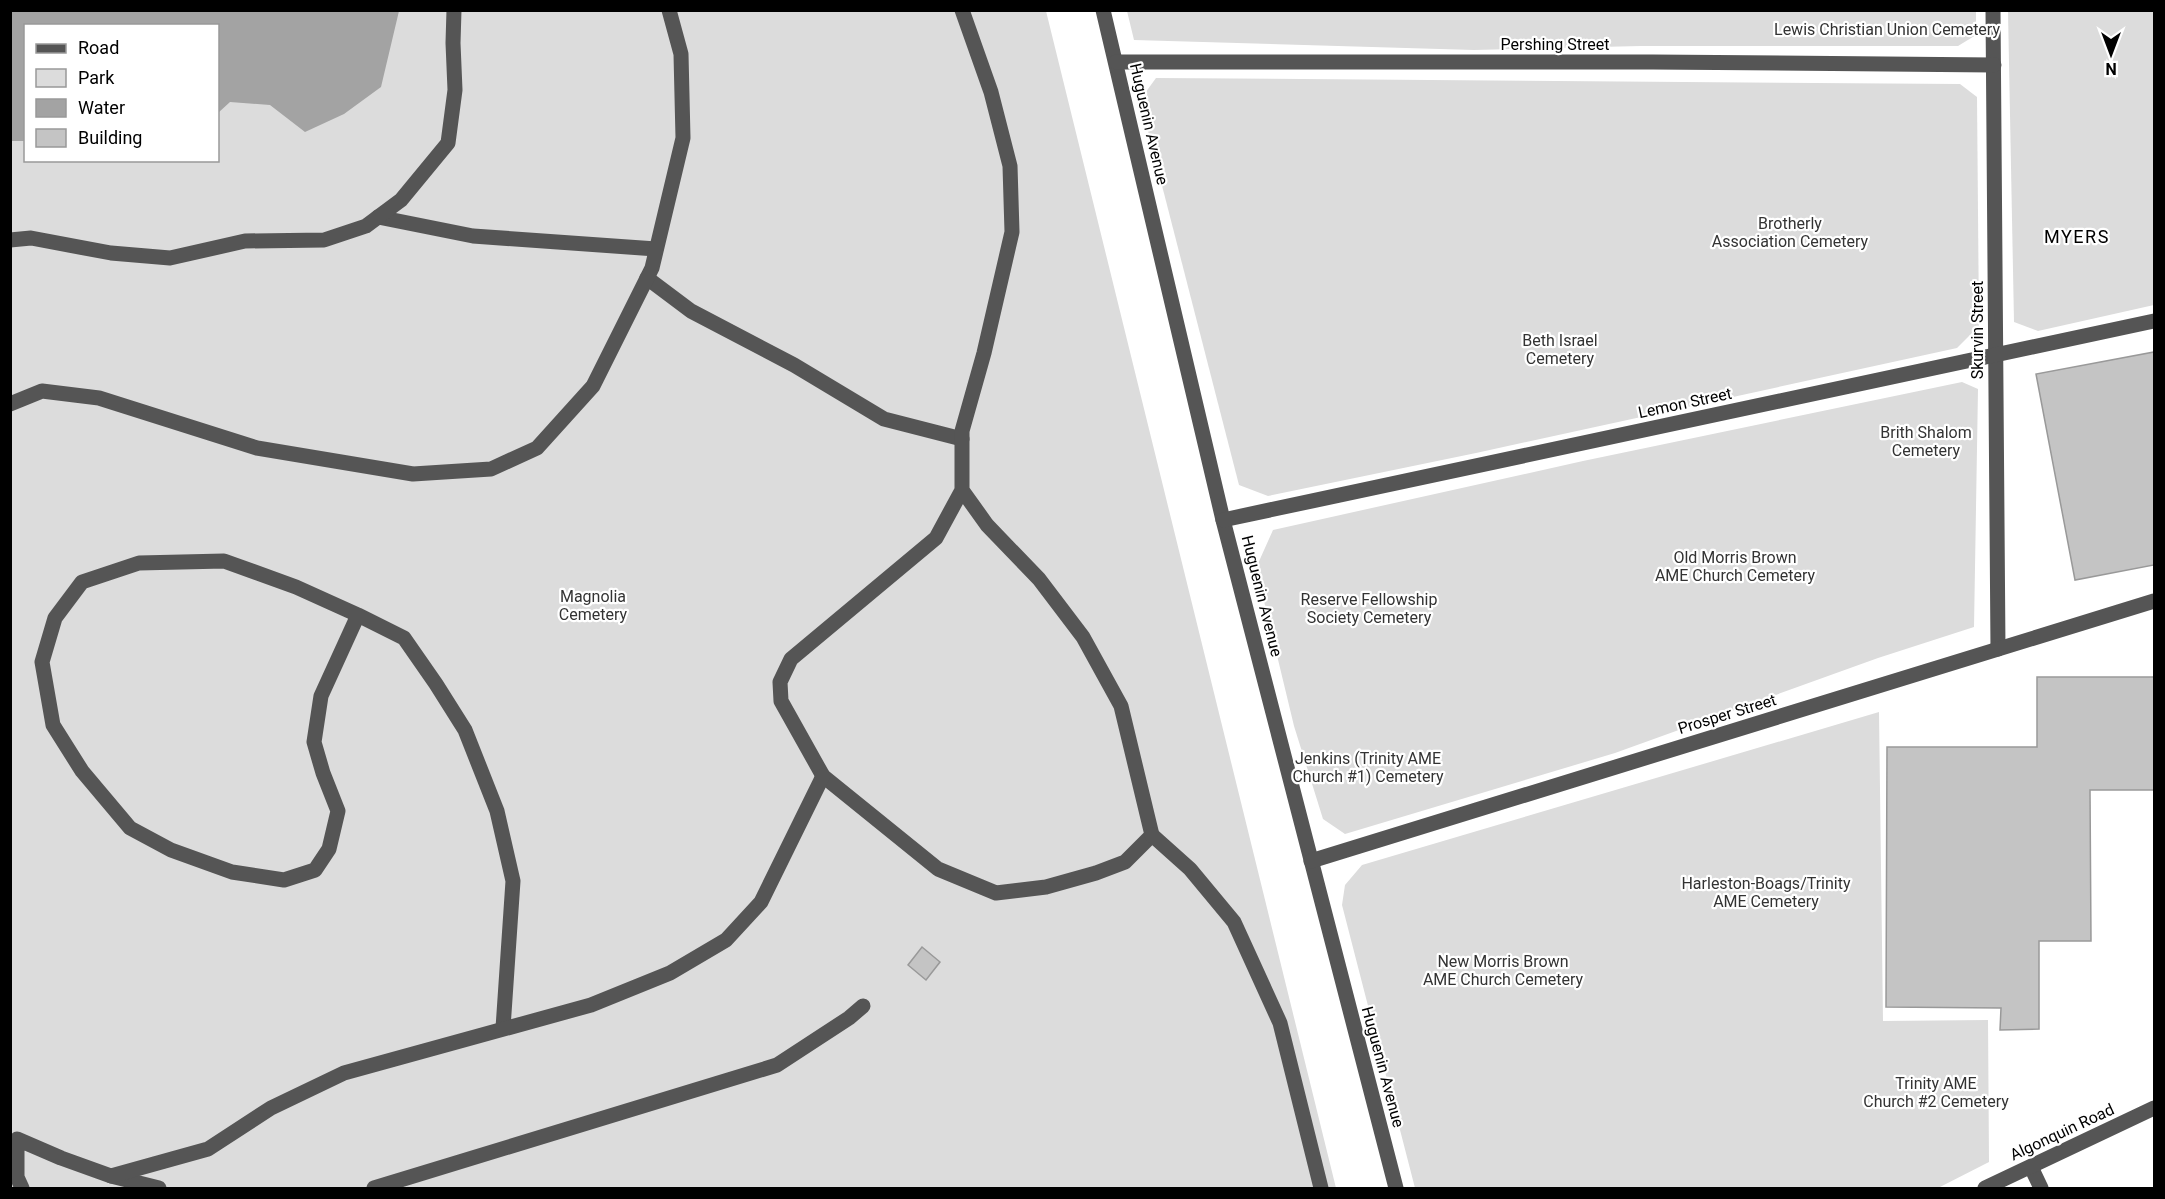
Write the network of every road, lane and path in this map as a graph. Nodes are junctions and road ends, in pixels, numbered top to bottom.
1 (454, 10) edge
2 (669, 10) edge
3 (962, 10) edge
4 (1103, 10) edge
5 (1993, 10) edge
6 (1116, 62) junction
7 (1994, 65) junction
8 (378, 217) junction
9 (10, 240) edge
10 (656, 249) junction
11 (647, 278) junction
12 (2154, 321) edge
13 (1995, 356) junction
14 (10, 404) edge
15 (962, 439) junction
16 (962, 490) junction
17 (1223, 520) junction
18 (2154, 601) edge
19 (358, 615) junction
20 (1998, 649) junction
21 (823, 776) junction
22 (1152, 835) junction
23 (1311, 861) junction
24 (863, 1006) dead end
25 (503, 1028) junction
26 (2154, 1108) edge
27 (2031, 1167) junction
28 (111, 1176) junction
29 (21, 1188) edge
30 (159, 1188) edge
31 (374, 1188) edge
32 (1321, 1188) edge
33 (1396, 1188) edge
34 (1985, 1188) edge
35 (2041, 1188) edge

1 - 8 street
2 - 10 street
3 - 15 street
4 - 6 street, Huguenin Avenue
5 - 7 street, Skurvin Street
6 - 7 street, Pershing Street
6 - 17 street, Huguenin Avenue
7 - 13 street, Skurvin Street
8 - 9 street
8 - 10 street
10 - 11 street
11 - 14 street
11 - 15 street
12 - 13 street, Lemon Street
13 - 17 street, Lemon Street
13 - 20 street, Skurvin Street
15 - 16 street
16 - 21 street
16 - 22 street
17 - 23 street, Huguenin Avenue
18 - 20 street, Prosper Street
19 - 19 street
19 - 25 street
20 - 23 street, Prosper Street
21 - 22 street
21 - 25 street
22 - 32 street
23 - 33 street, Huguenin Avenue
24 - 31 street
25 - 28 street
26 - 27 street, Algonquin Road
27 - 34 street, Algonquin Road
27 - 35 street
28 - 29 street
28 - 30 street

